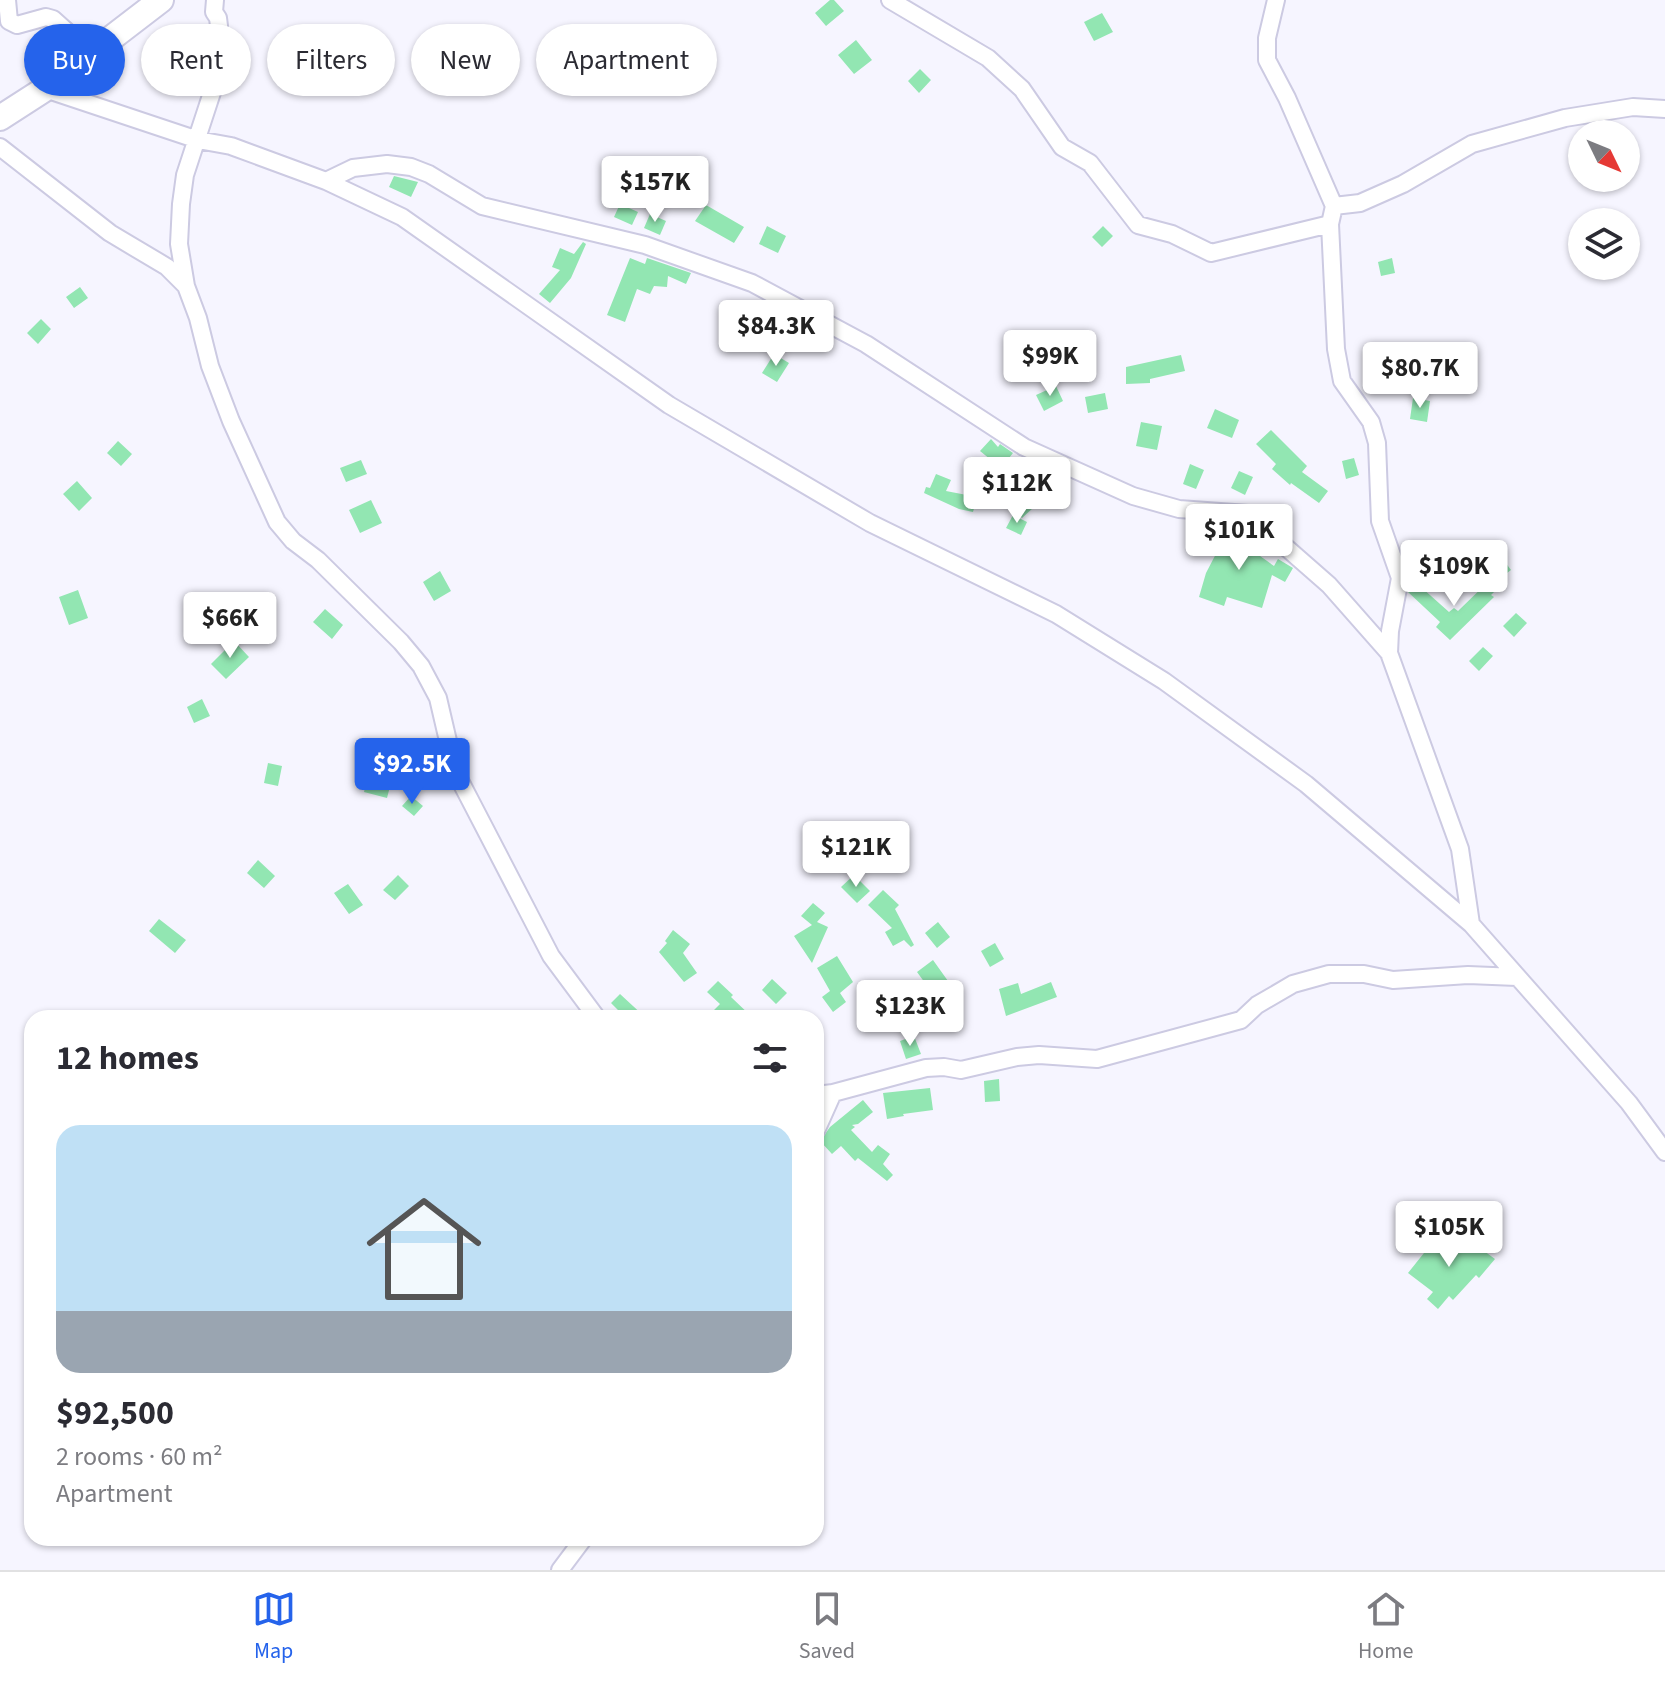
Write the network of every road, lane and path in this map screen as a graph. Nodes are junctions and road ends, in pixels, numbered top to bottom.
1 (7, 0) edge
2 (161, 0) edge
3 (215, 0) edge
4 (890, 0) edge
5 (1276, 0) edge
6 (59, 24) edge
7 (125, 28) edge
8 (34, 96) edge
9 (66, 96) edge
10 (1665, 109) edge
11 (0, 118) edge
12 (198, 140) junction
13 (0, 147) edge
14 (326, 181) junction
15 (1334, 206) junction
16 (1330, 224) junction
17 (186, 286) junction
18 (1389, 653) junction
19 (1471, 924) junction
20 (1517, 977) junction
21 (591, 1010) edge
22 (824, 1094) edge
23 (1665, 1152) edge
24 (578, 1546) edge
25 (560, 1570) edge

1 - 6 street
2 - 7 street
3 - 12 street
4 - 16 street
5 - 15 street
8 - 11 street
9 - 12 street
10 - 15 street
12 - 14 street
12 - 17 street
13 - 17 street
14 - 18 street
14 - 19 street
15 - 16 street
16 - 18 street
17 - 21 street
18 - 19 street
19 - 20 street
20 - 22 street
20 - 23 street
24 - 25 street

